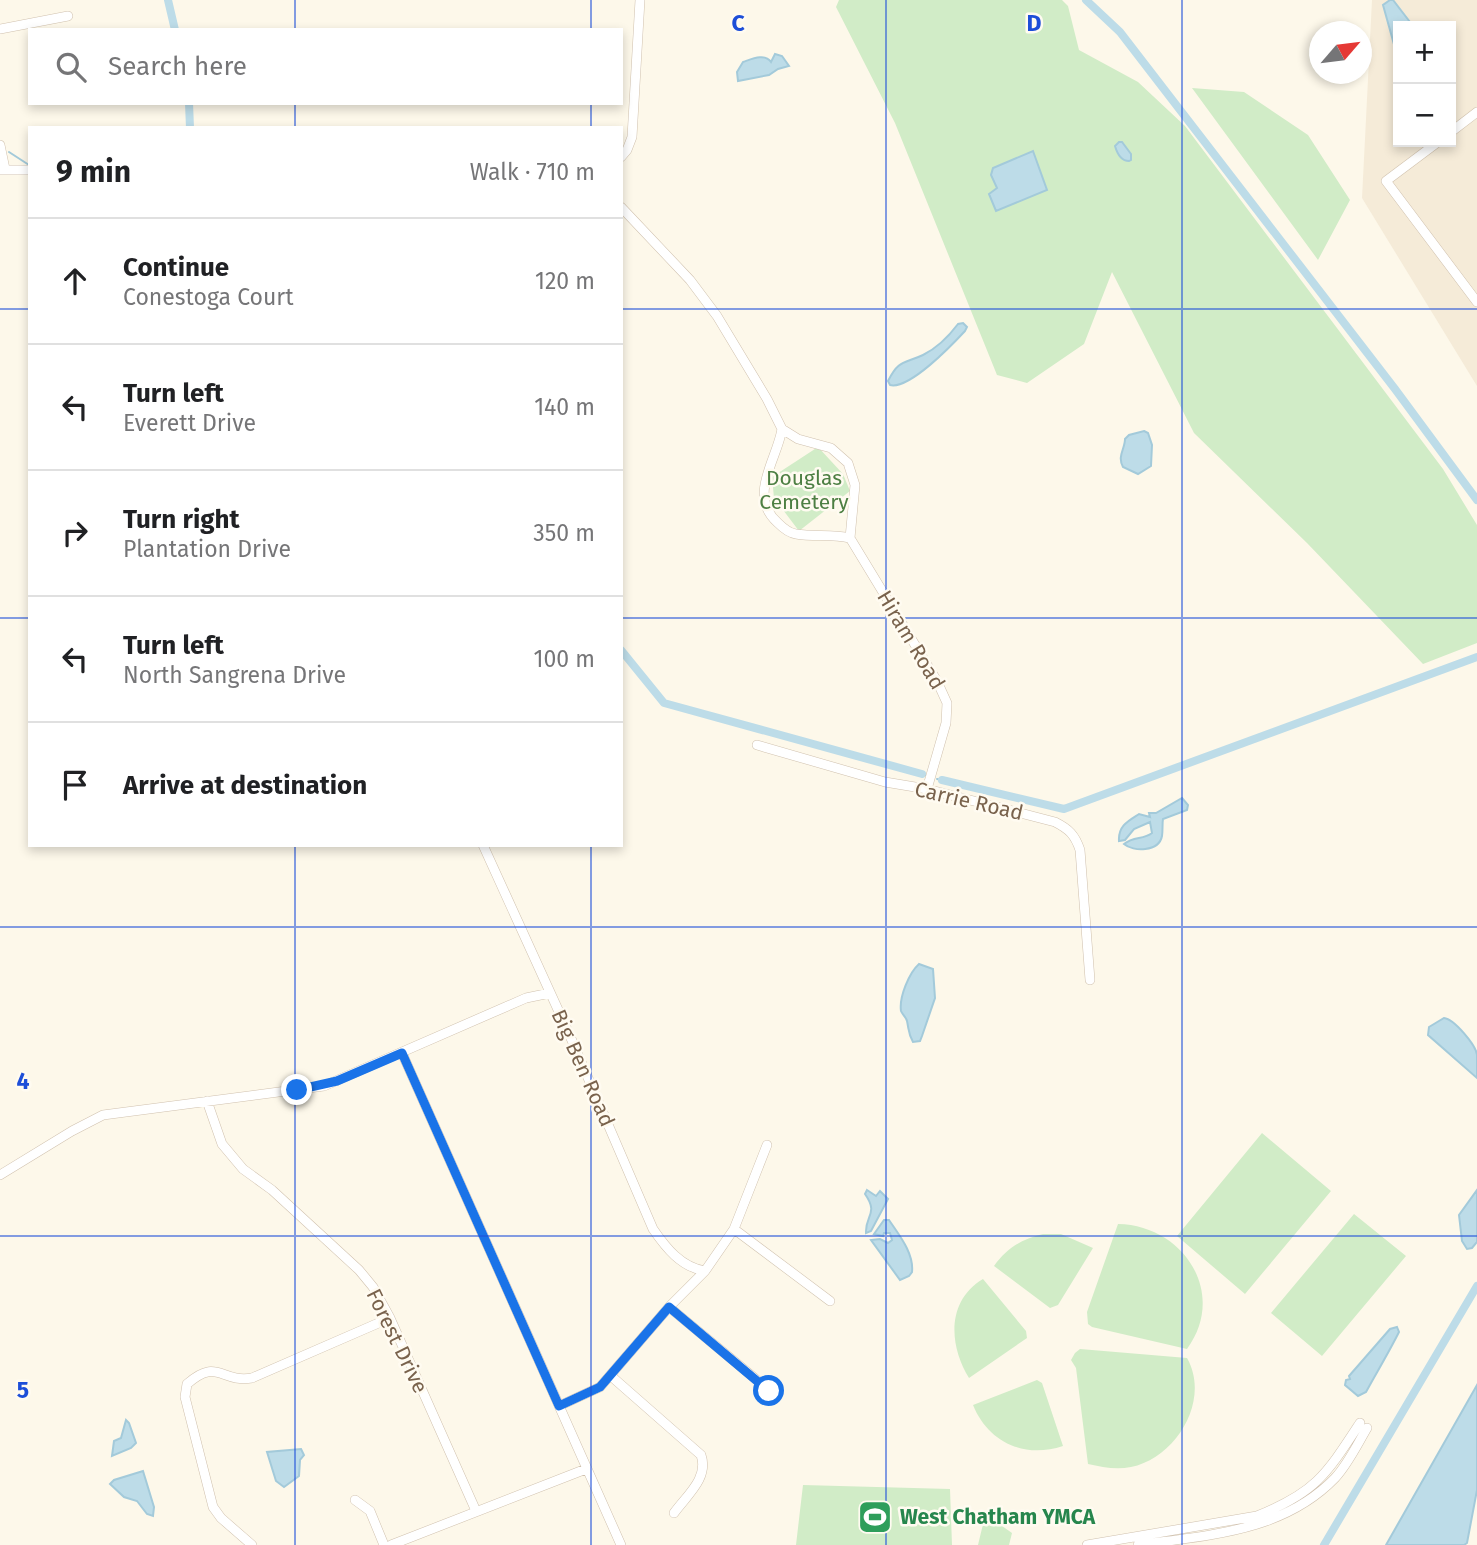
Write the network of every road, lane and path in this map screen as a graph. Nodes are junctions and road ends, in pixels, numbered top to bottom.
1 (640, 0) edge
2 (68, 16) dead end
3 (0, 29) edge
4 (1477, 113) edge
5 (1456, 128) edge
6 (0, 145) edge
7 (1431, 147) edge
8 (623, 155) edge
9 (3, 169) edge
10 (28, 170) edge
11 (623, 209) edge
12 (1477, 302) edge
13 (782, 429) junction
14 (850, 538) junction
15 (757, 745) dead end
16 (928, 789) junction
17 (484, 847) edge
18 (1090, 980) dead end
19 (550, 993) junction
20 (402, 1053) junction
21 (207, 1101) junction
22 (767, 1145) dead end
23 (0, 1175) edge
24 (734, 1229) junction
25 (705, 1271) junction
26 (830, 1301) dead end
27 (669, 1307) junction
28 (390, 1318) junction
29 (611, 1376) junction
30 (769, 1391) dead end
31 (559, 1406) junction
32 (586, 1469) junction
33 (355, 1500) dead end
34 (475, 1511) junction
35 (674, 1513) dead end
36 (252, 1545) edge
37 (384, 1545) edge
38 (391, 1545) edge
39 (621, 1545) edge
40 (1087, 1545) edge
41 (1138, 1545) edge

1 - 8 street
2 - 3 street
4 - 5 street
6 - 9 street
7 - 12 street
9 - 10 street
11 - 13 street
13 - 14 street
13 - 14 street
14 - 16 street, Hiram Road
15 - 16 street, Carrie Road
16 - 18 street, Carrie Road
17 - 19 street, Big Ben Road
19 - 20 street
19 - 25 street, Big Ben Road
20 - 21 street
20 - 31 street
21 - 23 street
21 - 28 street, Forest Drive
22 - 24 street
24 - 25 street
24 - 26 street
25 - 27 street
27 - 29 street
27 - 30 street
28 - 34 street, Forest Drive
28 - 36 street
29 - 31 street
29 - 35 street
31 - 32 street
32 - 34 street
32 - 39 street
33 - 37 street
34 - 38 street
40 - 41 street

